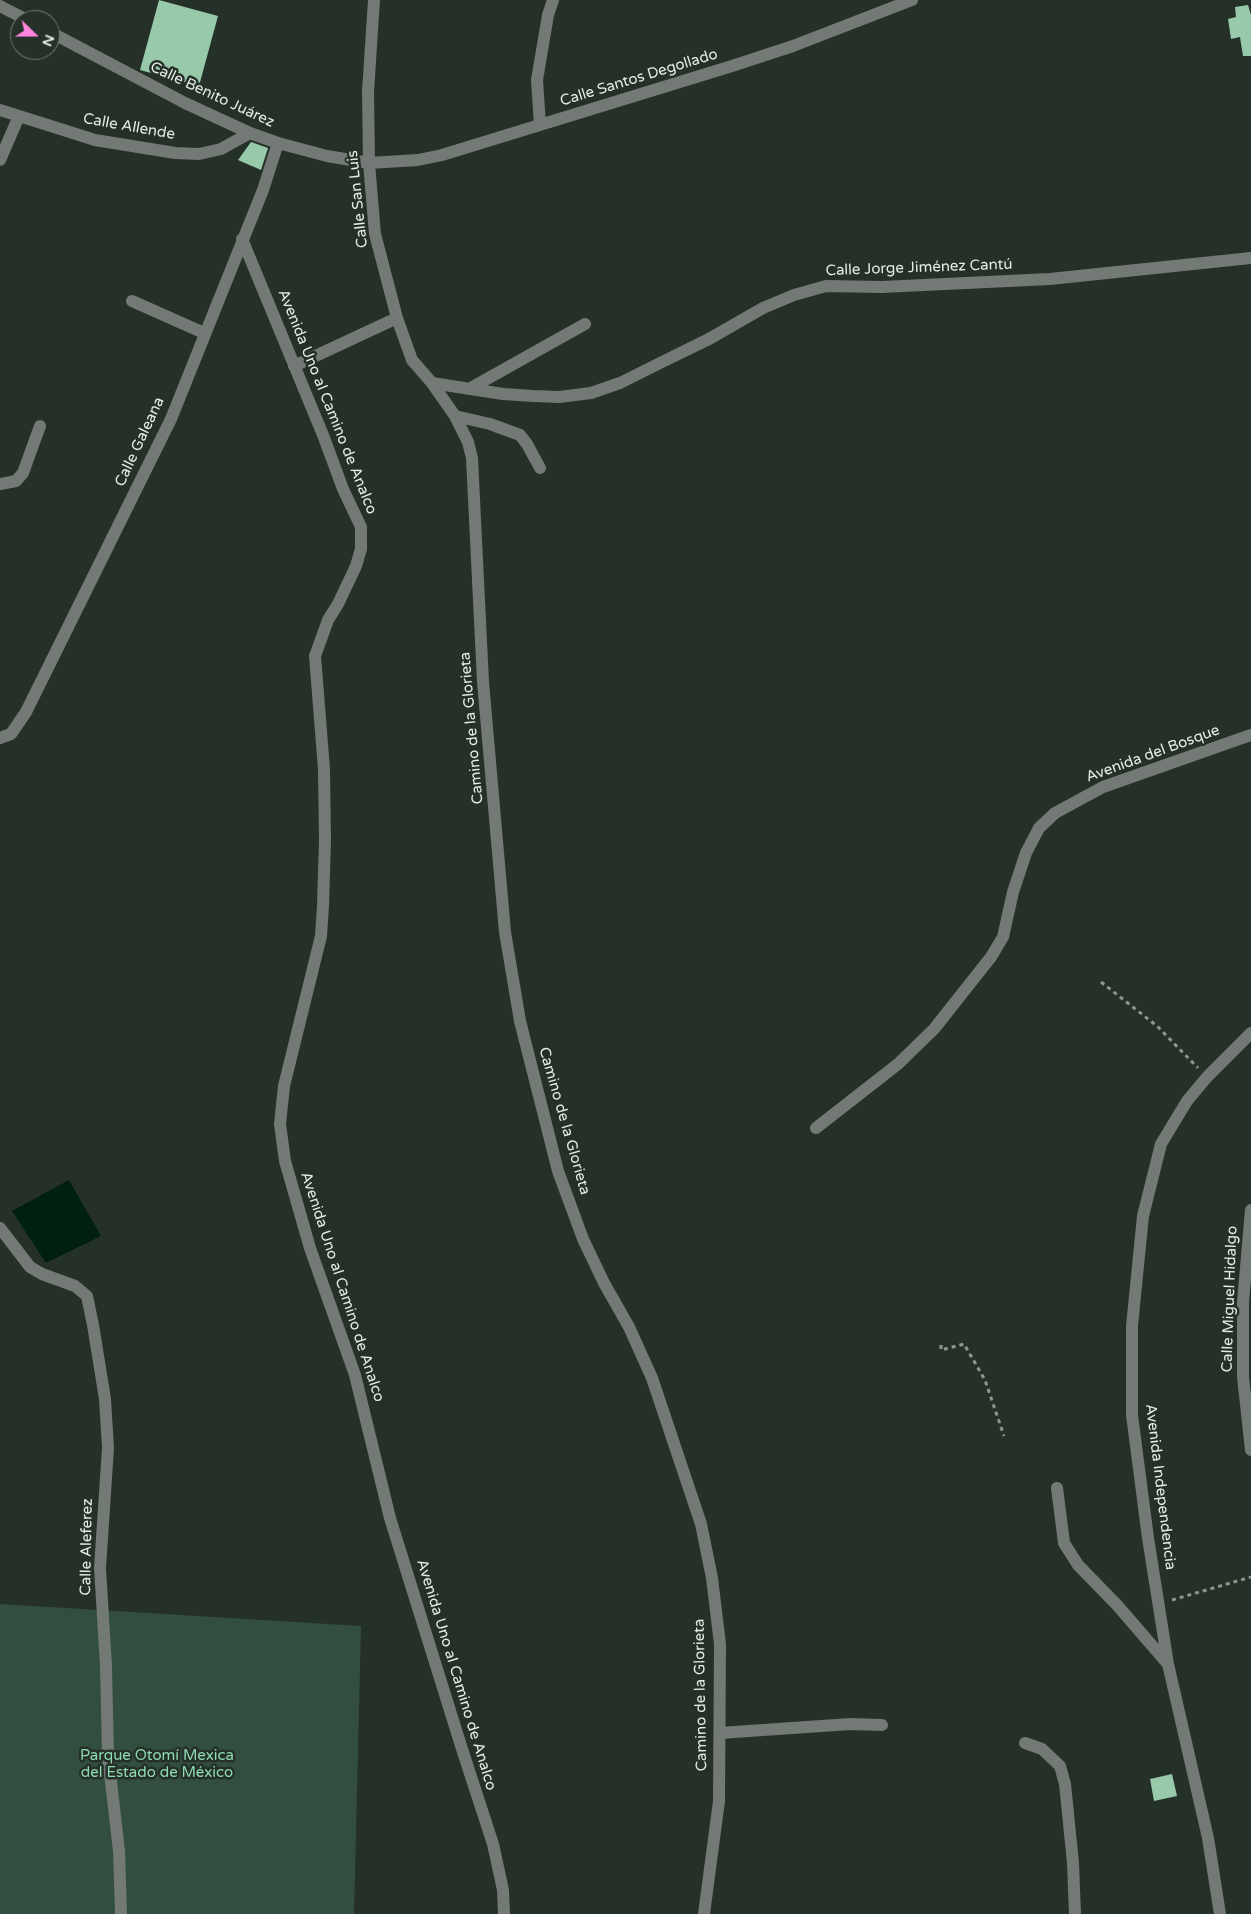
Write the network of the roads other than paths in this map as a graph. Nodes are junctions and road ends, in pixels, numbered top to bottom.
1 (374, 0) edge
2 (552, 0) edge
3 (912, 0) edge
4 (60, 37) edge
5 (0, 110) edge
6 (19, 116) junction
7 (540, 125) junction
8 (250, 133) junction
9 (278, 143) junction
10 (0, 160) edge
11 (369, 163) junction
12 (242, 239) junction
13 (1251, 258) edge
14 (132, 301) dead end
15 (397, 318) junction
16 (585, 324) dead end
17 (204, 334) junction
18 (294, 366) junction
19 (432, 383) junction
20 (468, 389) junction
21 (455, 416) junction
22 (40, 426) dead end
23 (540, 468) dead end
24 (0, 484) edge
25 (1251, 734) edge
26 (0, 738) edge
27 (1251, 1033) edge
28 (816, 1128) dead end
29 (1251, 1210) edge
30 (0, 1228) edge
31 (1251, 1450) edge
32 (1057, 1488) dead end
33 (1168, 1664) junction
34 (882, 1725) dead end
35 (720, 1733) junction
36 (1025, 1744) dead end
37 (121, 1914) edge
38 (504, 1914) edge
39 (704, 1914) edge
40 (1075, 1914) edge
41 (1220, 1914) edge

1 - 11 street, Calle San Luis
2 - 7 street
3 - 7 street, Calle Santos Degollado
4 - 8 street, Calle Benito Juárez
5 - 6 street, Calle Allende
6 - 8 street, Calle Allende
6 - 10 street
7 - 11 street, Calle Santos Degollado
8 - 9 street, Calle Benito Juárez
9 - 11 street, Calle Benito Juárez
9 - 12 street, Calle Galeana
11 - 15 street, Calle San Luis
12 - 17 street, Calle Galeana
12 - 18 street, Avenida Uno al Camino de Analco
13 - 20 street, Calle Jorge Jiménez Cantú
14 - 17 street
15 - 18 street
15 - 19 street, Calle San Luis
16 - 20 street
17 - 26 street, Calle Galeana
18 - 38 street, Avenida Uno al Camino de Analco
19 - 20 street, Calle Jorge Jiménez Cantú
19 - 21 street, Camino de la Glorieta
21 - 23 street
21 - 35 street, Camino de la Glorieta
22 - 24 street
25 - 28 street, Avenida del Bosque
27 - 33 street, Avenida Independencia
29 - 31 street, Calle Miguel Hidalgo
30 - 37 street, Calle Aleferez
32 - 33 street
33 - 41 street, Avenida Independencia
34 - 35 street
35 - 39 street, Camino de la Glorieta
36 - 40 street

